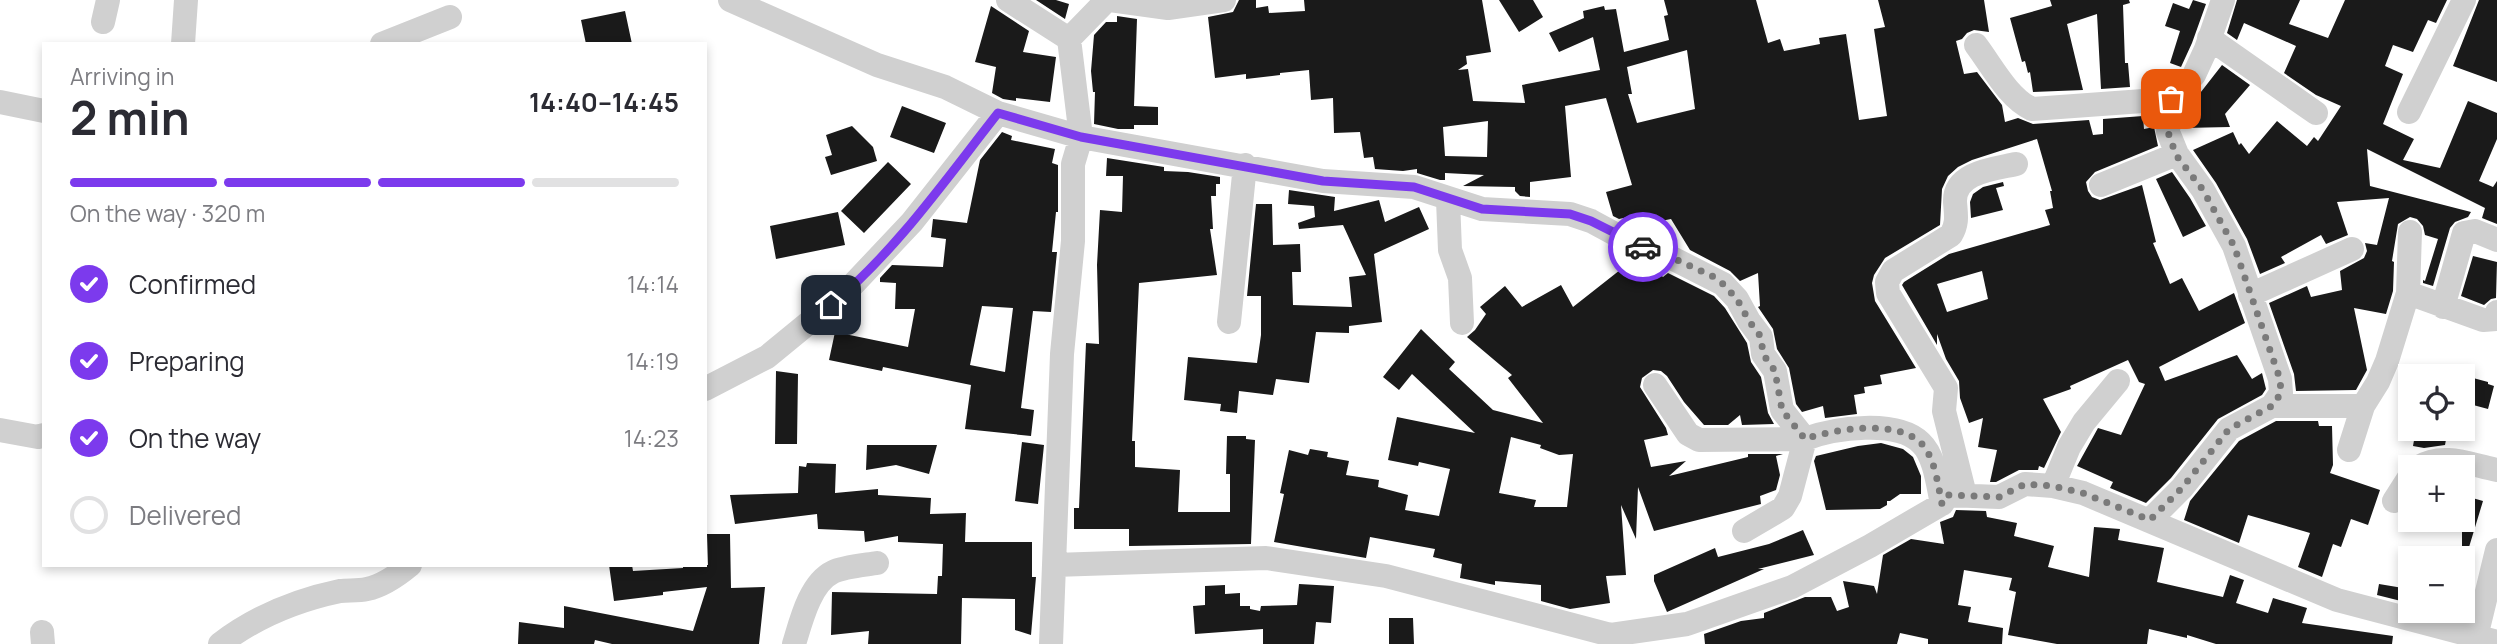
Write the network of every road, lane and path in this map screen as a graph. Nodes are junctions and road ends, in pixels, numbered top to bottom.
1 (186, 0) edge
2 (734, 0) edge
3 (1008, 0) edge
4 (1108, 0) edge
5 (1224, 0) edge
6 (2223, 0) edge
7 (2464, 0) edge
8 (450, 17) dead end
9 (2209, 38) junction
10 (1069, 39) junction
11 (183, 42) edge
12 (387, 42) edge
13 (1976, 45) dead end
14 (2171, 99) junction
15 (0, 102) edge
16 (42, 111) edge
17 (2409, 112) dead end
18 (998, 113) junction
19 (2316, 113) dead end
20 (1081, 137) junction
21 (2176, 155) junction
22 (2016, 164) dead end
23 (1245, 165) junction
24 (2101, 185) dead end
25 (1448, 200) junction
26 (2410, 232) dead end
27 (2497, 240) edge
28 (2352, 249) dead end
29 (2408, 293) junction
30 (2250, 295) junction
31 (2443, 307) junction
32 (2497, 312) edge
33 (1229, 322) dead end
34 (1462, 323) dead end
35 (2118, 381) dead end
36 (1655, 385) dead end
37 (707, 388) edge
38 (2272, 406) junction
39 (2363, 406) junction
40 (0, 429) edge
41 (42, 436) edge
42 (1805, 439) junction
43 (2349, 450) dead end
44 (2475, 465) edge
45 (2497, 470) edge
46 (2053, 486) junction
47 (1965, 495) junction
48 (2398, 495) edge
49 (2394, 501) dead end
50 (1942, 504) junction
51 (2150, 520) junction
52 (1744, 531) dead end
53 (2497, 550) edge
54 (877, 563) dead end
55 (1054, 565) junction
56 (407, 567) edge
57 (1611, 640) edge
58 (2483, 641) edge
59 (220, 644) edge
60 (794, 644) edge
61 (1051, 644) edge

1 - 11 street
2 - 18 street
3 - 10 street
4 - 5 street
4 - 10 street
6 - 9 street
7 - 17 street
8 - 12 street
9 - 14 street
9 - 19 street
10 - 20 street
13 - 14 street
14 - 21 street
15 - 16 street
18 - 20 street
18 - 37 street
20 - 23 street
20 - 55 street
21 - 24 street
21 - 30 street
22 - 47 street
23 - 25 street
23 - 33 street
25 - 34 street
25 - 42 street
26 - 29 street
27 - 31 street
28 - 30 street
29 - 31 street
29 - 39 street
30 - 38 street
31 - 32 street
35 - 46 street
36 - 42 street
38 - 39 street
38 - 51 street
39 - 43 street
40 - 41 street
42 - 50 street
42 - 52 street
44 - 45 street
46 - 47 street
46 - 51 street
47 - 50 street
48 - 49 street
50 - 57 street
51 - 58 street
53 - 58 street
54 - 60 street
55 - 57 street
55 - 61 street
56 - 59 street

